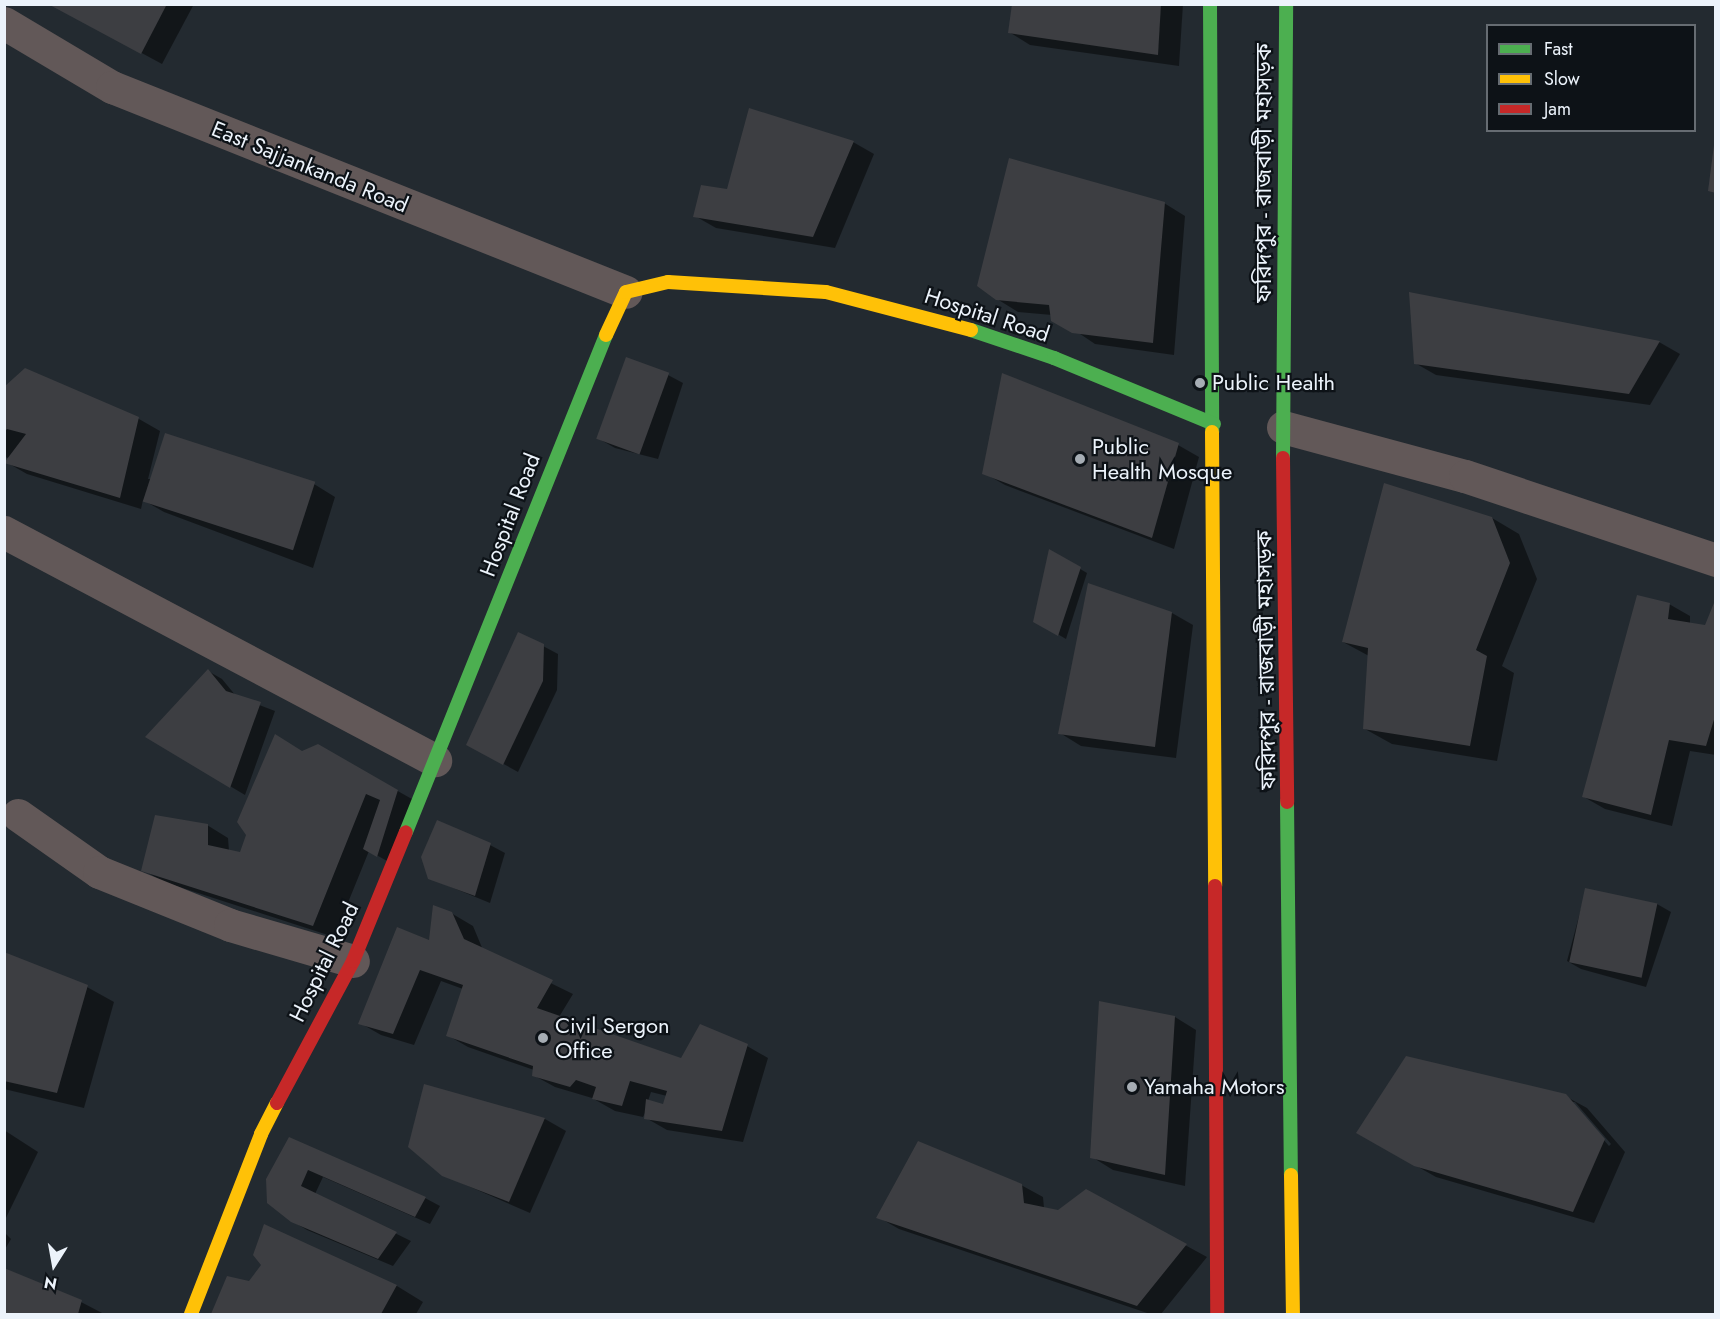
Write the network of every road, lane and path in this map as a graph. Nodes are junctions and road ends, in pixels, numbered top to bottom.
1 (1210, 4) edge
2 (1286, 4) edge
3 (4, 23) edge
4 (626, 292) junction
5 (1214, 424) junction
6 (1283, 427) junction
7 (4, 532) edge
8 (1716, 560) edge
9 (435, 760) junction
10 (18, 815) dead end
11 (353, 961) junction
12 (191, 1314) edge
13 (1217, 1314) edge
14 (1293, 1314) edge

1 - 5 main road
2 - 6 main road, ফরিদপুর - রাজবাড়ী মহাসড়ক
3 - 4 street, East Sajjankanda Road
4 - 5 main road, Hospital Road
4 - 9 main road, Hospital Road
5 - 13 main road
6 - 8 street
6 - 14 main road, ফরিদপুর - রাজবাড়ী মহাসড়ক
7 - 9 street
9 - 11 main road, Hospital Road
10 - 11 street
11 - 12 main road, Hospital Road

